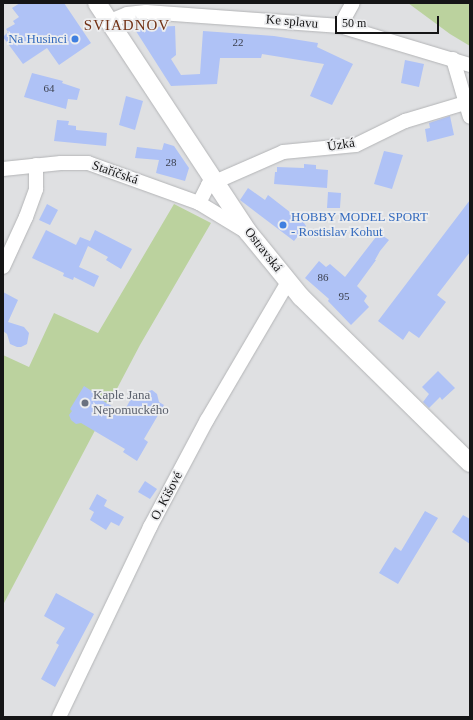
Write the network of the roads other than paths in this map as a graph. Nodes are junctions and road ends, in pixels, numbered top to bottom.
1 (97, 3) edge
2 (353, 3) edge
3 (110, 21) junction
4 (340, 26) junction
5 (452, 59) junction
6 (470, 65) edge
7 (465, 103) junction
8 (470, 117) edge
9 (36, 165) junction
10 (3, 169) edge
11 (216, 182) junction
12 (199, 203) junction
13 (248, 232) junction
14 (3, 267) edge
15 (288, 282) junction
16 (470, 463) edge
17 (59, 717) edge

1 - 3 street, Ostravská
2 - 4 street
3 - 4 street, Ke splavu
3 - 11 street, Ostravská
4 - 5 street, Ke splavu
5 - 6 street, Ke splavu
5 - 7 street
7 - 8 street
7 - 11 street, Úzká
9 - 10 street, Staříčská
9 - 12 street, Staříčská
9 - 14 street
11 - 12 street
11 - 13 street, Ostravská
12 - 13 street, Staříčská
13 - 15 street, Ostravská
15 - 16 street, Ostravská
15 - 17 street, O. Kišové

